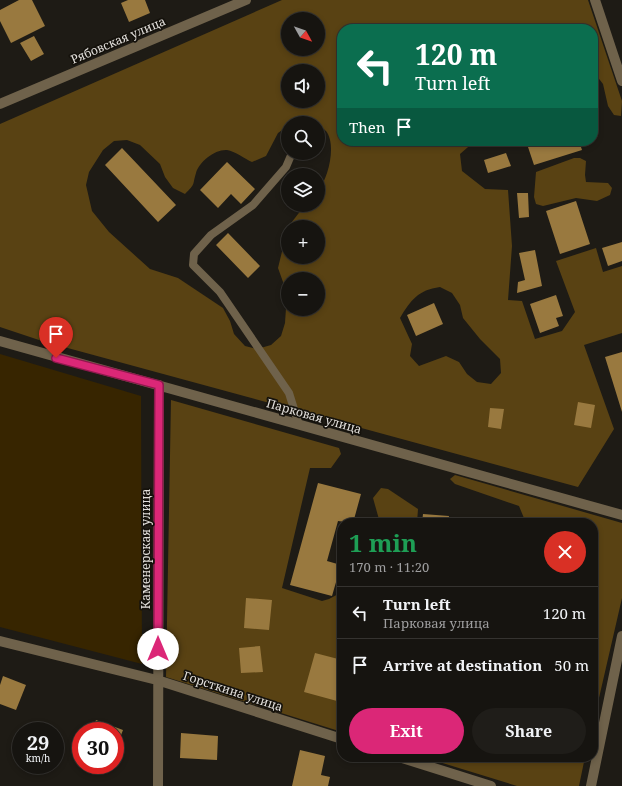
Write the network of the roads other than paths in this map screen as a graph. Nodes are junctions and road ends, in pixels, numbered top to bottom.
1 (246, 0) edge
2 (595, 0) edge
3 (622, 82) edge
4 (0, 104) edge
5 (289, 160) edge
6 (0, 342) edge
7 (159, 385) junction
8 (299, 425) junction
9 (622, 515) edge
10 (622, 636) edge
11 (0, 641) edge
12 (157, 680) junction
13 (337, 737) edge
14 (598, 752) edge
15 (415, 762) edge
16 (596, 762) edge
17 (158, 786) edge
18 (491, 786) edge
19 (591, 786) edge

1 - 4 street, Рябовская улица
2 - 3 street
5 - 8 lane
6 - 7 street, Парковая улица
7 - 8 street, Парковая улица
7 - 12 street, Каменерская улица
8 - 9 street, Парковая улица
10 - 14 street
11 - 12 street, Горсткина улица
12 - 13 street, Горсткина улица
12 - 17 street, Каменерская улица
15 - 18 street
16 - 19 street

